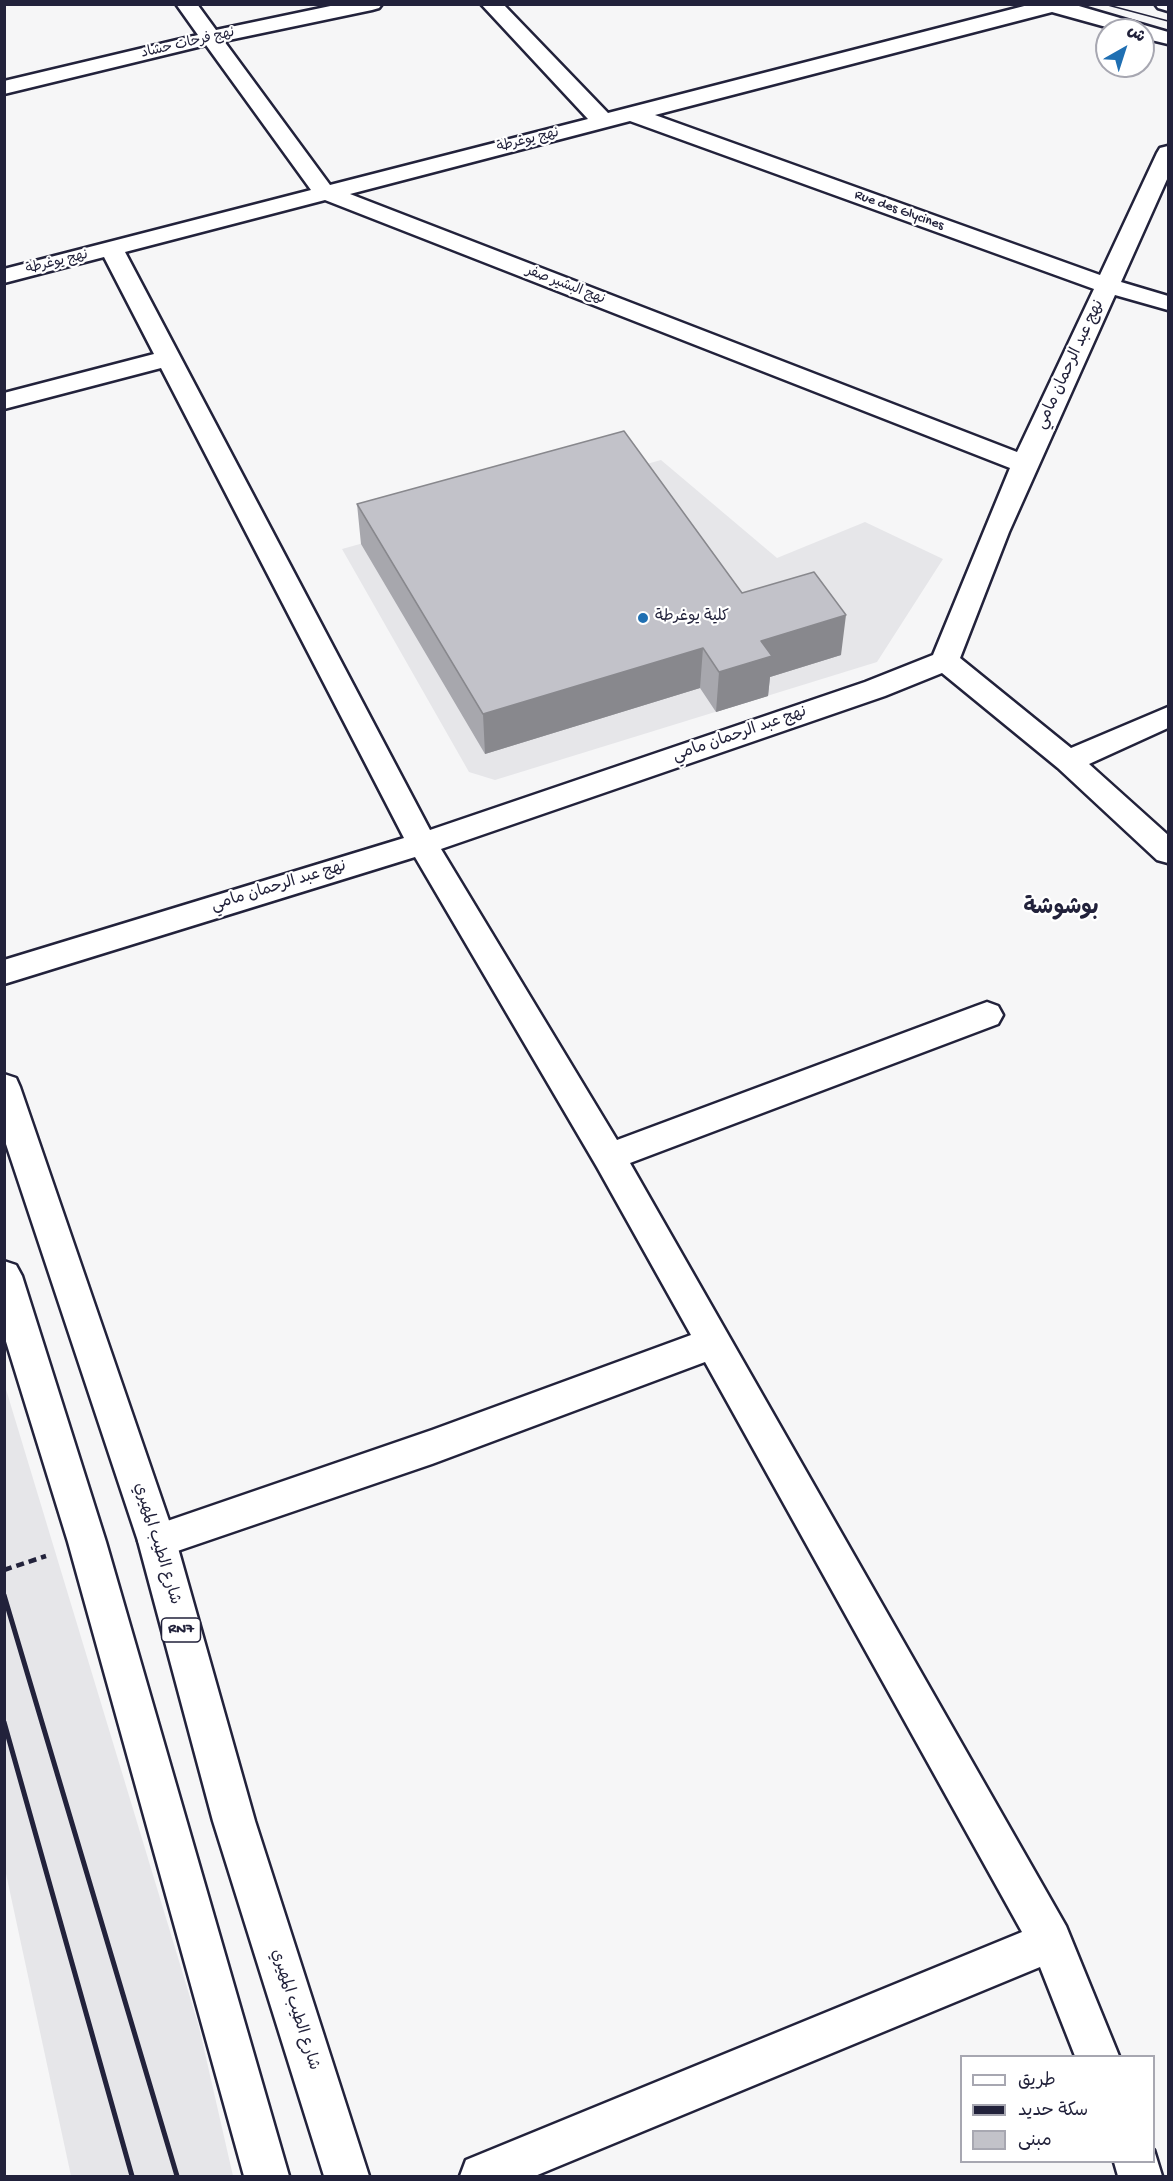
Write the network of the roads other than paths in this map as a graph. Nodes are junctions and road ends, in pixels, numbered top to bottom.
1 (186, 4) edge
2 (372, 4) edge
3 (491, 4) edge
4 (1049, 5) edge
5 (1097, 18) edge
6 (210, 38) junction
7 (4, 88) edge
8 (631, 114) junction
9 (603, 122) junction
10 (1168, 153) edge
11 (324, 192) junction
12 (112, 249) junction
13 (4, 276) edge
14 (1109, 286) junction
15 (1168, 303) edge
16 (169, 358) junction
17 (4, 401) edge
18 (1024, 464) junction
19 (945, 662) junction
20 (1168, 717) edge
21 (1068, 761) junction
22 (422, 844) junction
23 (1168, 852) edge
24 (4, 972) edge
25 (987, 1016) dead end
26 (4, 1087) edge
27 (609, 1157) junction
28 (4, 1276) edge
29 (713, 1343) junction
30 (157, 1541) junction
31 (1051, 1941) junction
32 (1097, 2055) edge
33 (267, 2176) edge
34 (347, 2176) edge
35 (482, 2176) edge

1 - 6 street
2 - 6 street, نهج فرحات حشاد
3 - 9 street
4 - 5 street
4 - 8 street, نهج يوغرطة
6 - 7 street, نهج فرحات حشاد
6 - 11 street
8 - 9 street, نهج يوغرطة
8 - 14 street, Rue des Glycines
9 - 11 street, نهج يوغرطة
10 - 14 street, نهج عبد الرحمان مامي
11 - 12 street, نهج يوغرطة
11 - 18 street, نهج البشير صفر
12 - 13 street, نهج يوغرطة
12 - 16 street
14 - 15 street, Rue des Glycines
14 - 18 street, نهج عبد الرحمان مامي
16 - 17 street
16 - 22 street
18 - 19 street, نهج عبد الرحمان مامي
19 - 21 street
19 - 22 street, نهج عبد الرحمان مامي
20 - 21 street
21 - 23 street
22 - 24 street, نهج عبد الرحمان مامي
22 - 27 street
25 - 27 street
26 - 30 street, شارع الطيب المهيري / RN7
27 - 29 street
28 - 33 street
29 - 30 street
29 - 31 street
30 - 34 street, شارع الطيب المهيري / RN7
31 - 32 street
31 - 35 street

